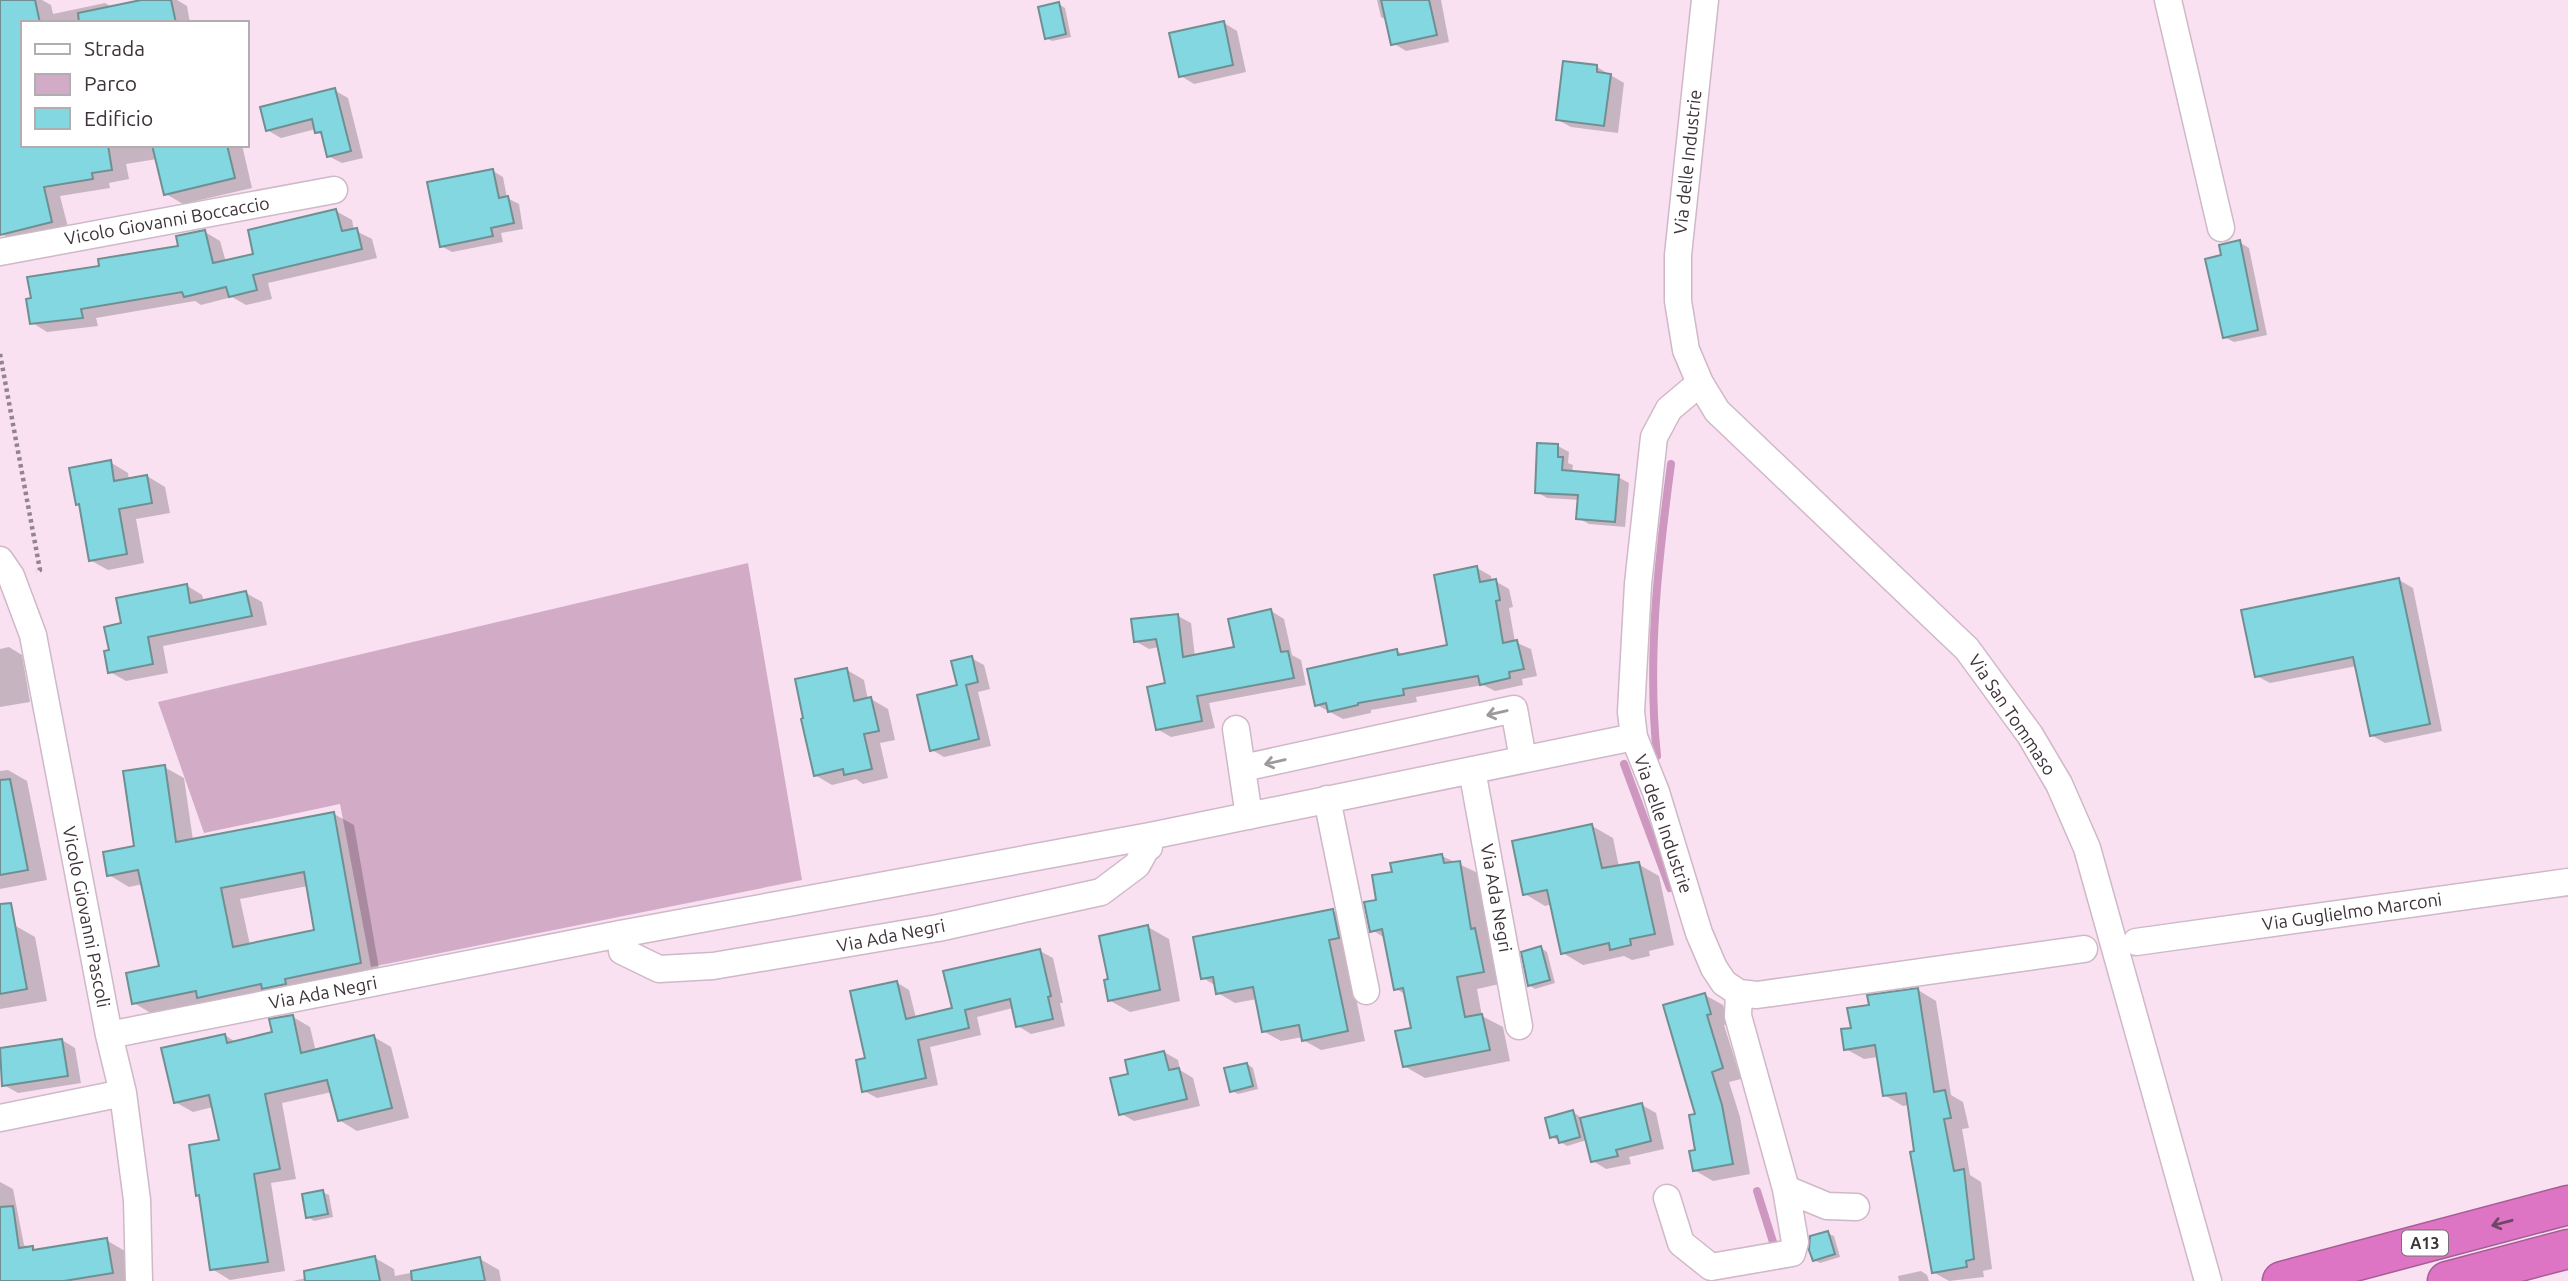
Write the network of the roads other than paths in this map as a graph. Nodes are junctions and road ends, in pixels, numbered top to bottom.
1 (1705, 0) edge
2 (2168, 0) edge
3 (334, 190) dead end
4 (2221, 228) dead end
5 (0, 251) edge
6 (1681, 325) joint
7 (1700, 383) junction
8 (0, 560) edge
9 (1236, 729) dead end
10 (1634, 737) junction
11 (1523, 759) junction
12 (1242, 768) junction
13 (1472, 770) junction
14 (1327, 799) junction
15 (1248, 816) junction
16 (1150, 836) junction
17 (2568, 882) edge
18 (620, 934) junction
19 (2136, 942) dead end
20 (2084, 949) dead end
21 (1366, 991) dead end
22 (1739, 993) junction
23 (1519, 1026) dead end
24 (109, 1035) junction
25 (123, 1093) junction
26 (0, 1118) edge
27 (1786, 1189) junction
28 (1667, 1198) dead end
29 (2568, 1205) edge
30 (1856, 1207) dead end
31 (2568, 1249) edge
32 (139, 1281) edge
33 (2208, 1281) edge
34 (2281, 1281) edge
35 (2447, 1281) edge

1 - 6 street, Via delle Industrie
2 - 4 street
3 - 5 street, Vicolo Giovanni Boccaccio
6 - 7 street, Via San Tommaso
7 - 10 street, Via delle Industrie
7 - 33 street, Via San Tommaso
8 - 24 street, Vicolo Giovanni Pascoli
9 - 12 street
10 - 11 street, Via Ada Negri
10 - 22 street, Via delle Industrie
11 -> 12 street
11 - 13 street, Via Ada Negri
12 - 15 street
13 - 14 street, Via Ada Negri
13 - 23 street, Via Ada Negri
14 - 15 street, Via Ada Negri
14 - 21 street
15 - 16 street, Via Ada Negri
16 - 18 street, Via Ada Negri
16 - 18 street, Via Ada Negri
17 - 19 street, Via Guglielmo Marconi
18 - 24 street, Via Ada Negri
20 - 22 street
22 - 27 street
24 - 25 street, Vicolo Giovanni Pascoli
25 - 26 street
25 - 32 street, Vicolo Giovanni Pascoli
27 - 28 street
27 - 30 street
29 -> 34 highway, A13
31 - 35 highway, A13

